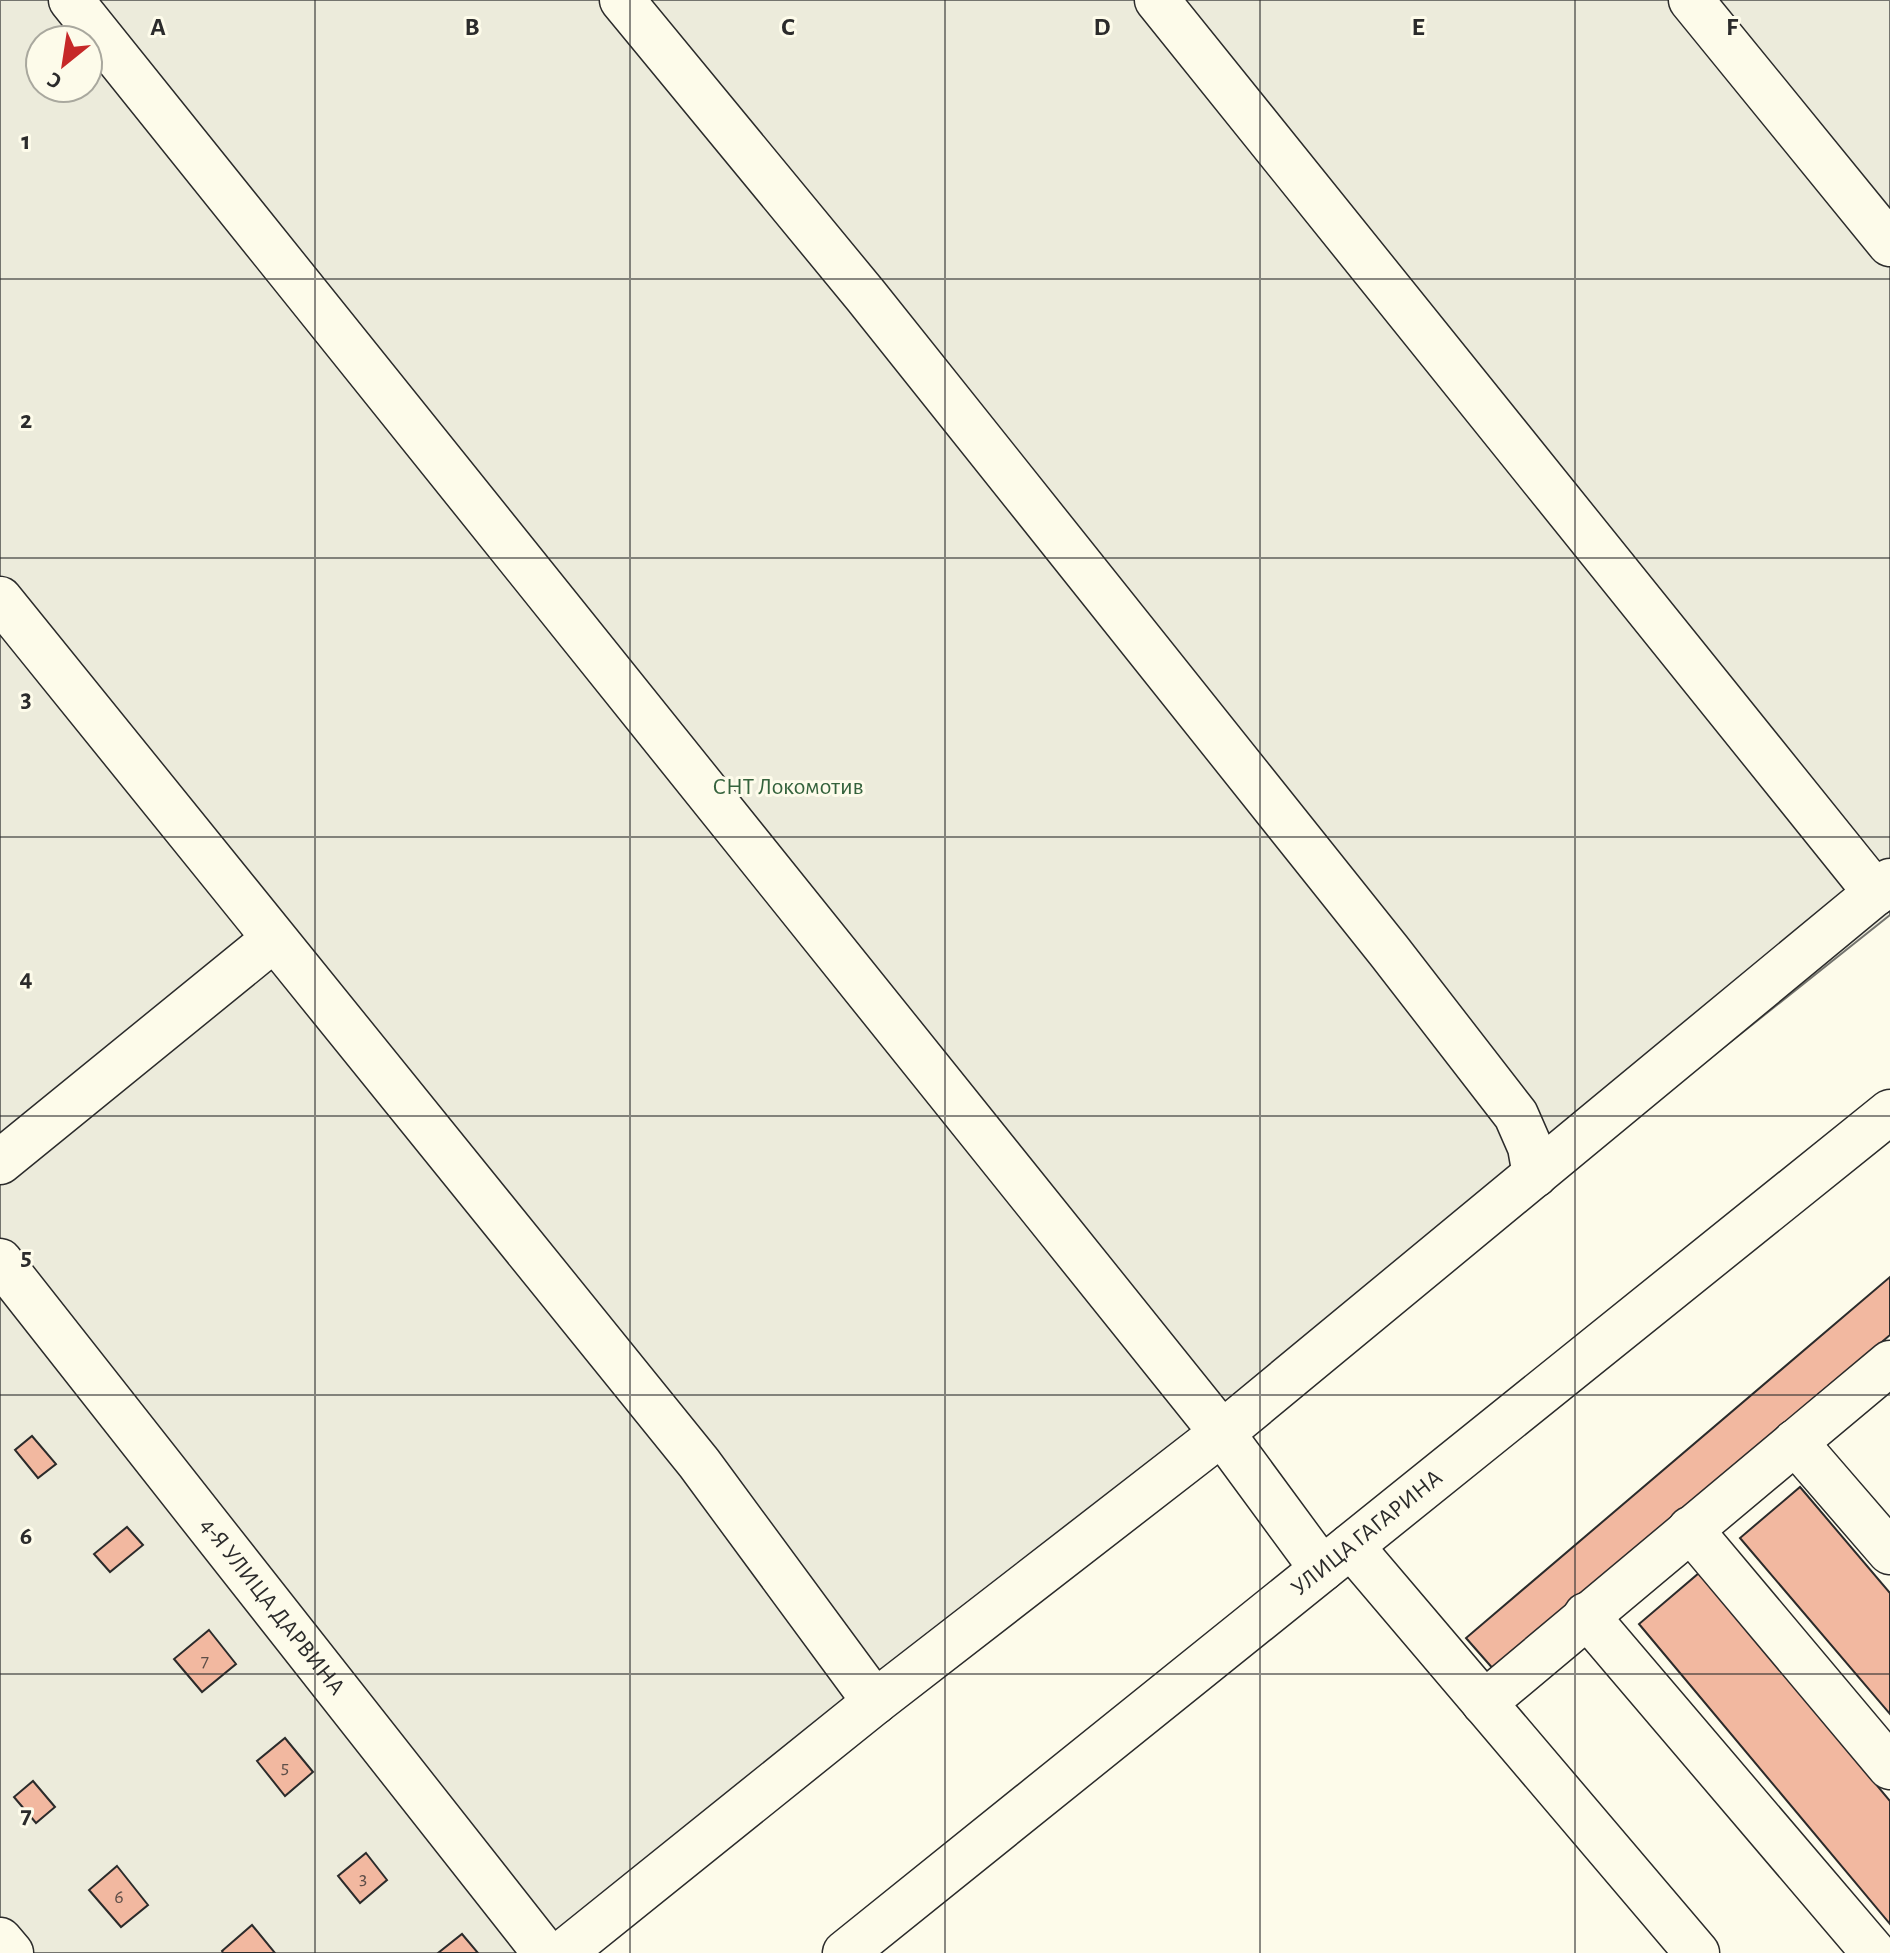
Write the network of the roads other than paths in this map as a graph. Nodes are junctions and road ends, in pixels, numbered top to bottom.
1 (71, 0) edge
2 (622, 0) edge
3 (1157, 0) edge
4 (1691, 0) edge
5 (1890, 244) edge
6 (0, 599) edge
7 (1883, 887) edge
8 (274, 939) junction
9 (1890, 1112) edge
10 (0, 1162) edge
11 (1535, 1175) junction
12 (0, 1261) edge
13 (1890, 1363) edge
14 (1222, 1433) junction
15 (1795, 1442) junction
16 (1690, 1529) junction
17 (1890, 1552) edge
18 (1337, 1558) junction
19 (1586, 1615) junction
20 (875, 1702) junction
21 (1484, 1703) junction
22 (1890, 1767) edge
23 (0, 1940) edge
24 (11, 1953) edge
25 (545, 1953) edge
26 (563, 1953) edge
27 (845, 1953) edge
28 (1697, 1953) edge
29 (1874, 1953) edge

1 - 14 street
2 - 11 street
3 - 7 street
4 - 5 street
6 - 8 street
7 - 11 street
8 - 10 street
8 - 20 street
9 - 18 street, УЛИЦА ГАГАРИНА
11 - 14 street
12 - 25 street, 4-Я УЛИЦА ДАРВИНА
13 - 15 street
14 - 18 street
14 - 20 street
15 - 16 street
15 - 17 street
16 - 19 street
16 - 22 street
18 - 21 street
18 - 27 street, УЛИЦА ГАГАРИНА
19 - 21 street
19 - 29 street
20 - 26 street
21 - 28 street
23 - 24 street

